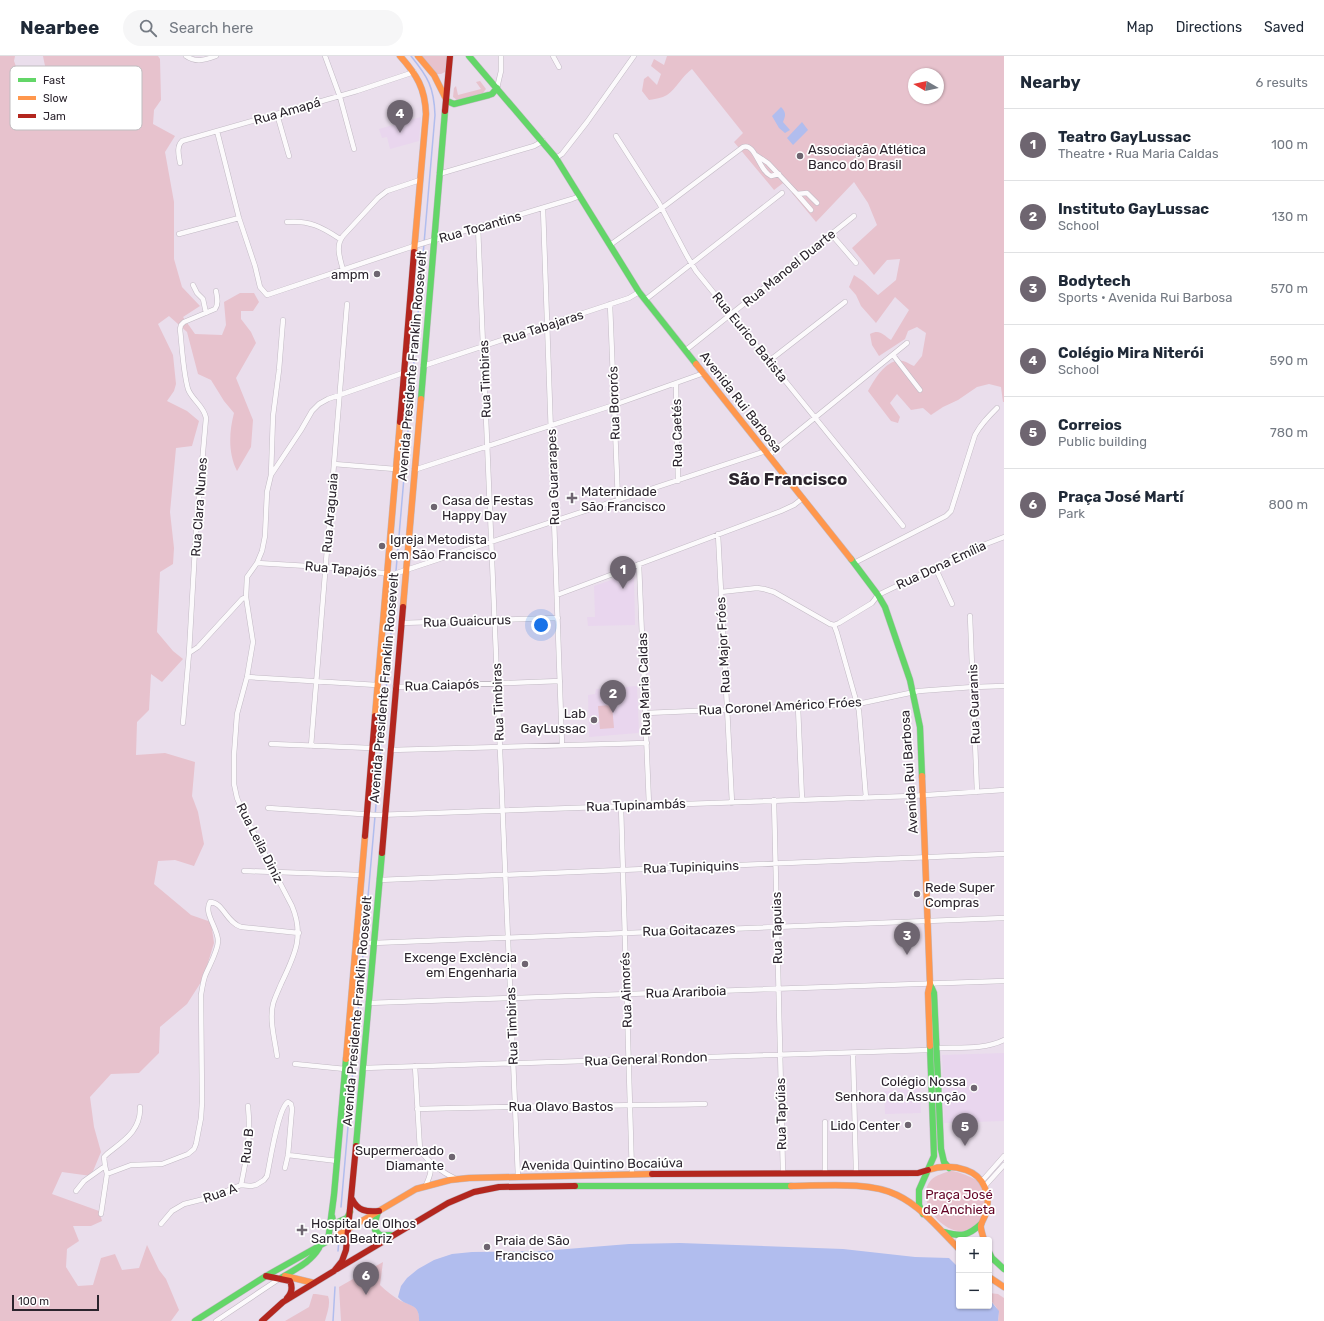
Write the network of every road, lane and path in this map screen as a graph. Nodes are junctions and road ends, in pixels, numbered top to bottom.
1 (186, 56) edge
2 (216, 56) edge
3 (326, 56) edge
4 (400, 56) edge
5 (418, 56) edge
6 (450, 56) edge
7 (501, 56) edge
8 (553, 56) edge
9 (634, 56) edge
10 (470, 58) edge
11 (559, 67) dead end
12 (449, 68) junction
13 (414, 72) junction
14 (434, 75) junction
15 (497, 88) junction
16 (340, 96) junction
17 (446, 101) junction
18 (277, 114) junction
19 (217, 131) junction
20 (616, 136) dead end
21 (543, 141) junction
22 (354, 149) dead end
23 (756, 155) junction
24 (289, 156) dead end
25 (556, 158) junction
26 (180, 163) dead end
27 (439, 174) junction
28 (779, 174) junction
29 (420, 180) junction
30 (782, 193) dead end
31 (797, 194) junction
32 (580, 196) junction
33 (817, 203) dead end
34 (543, 208) junction
35 (662, 208) junction
36 (810, 210) dead end
37 (854, 216) dead end
38 (240, 218) junction
39 (286, 222) dead end
40 (478, 227) junction
41 (179, 234) dead end
42 (831, 234) junction
43 (340, 239) junction
44 (431, 241) junction
45 (417, 245) junction
46 (610, 245) junction
47 (856, 263) dead end
48 (692, 264) junction
49 (343, 270) junction
50 (193, 285) dead end
51 (216, 291) dead end
52 (639, 292) junction
53 (645, 300) junction
54 (845, 302) dead end
55 (347, 304) dead end
56 (610, 304) junction
57 (206, 313) junction
58 (731, 314) junction
59 (283, 320) dead end
60 (547, 325) junction
61 (907, 344) dead end
62 (483, 346) junction
63 (686, 350) junction
64 (893, 355) junction
65 (769, 361) junction
66 (423, 366) junction
67 (403, 373) junction
68 (704, 373) junction
69 (676, 384) junction
70 (920, 390) dead end
71 (339, 395) junction
72 (614, 405) junction
73 (997, 408) dead end
74 (815, 418) junction
75 (551, 425) junction
76 (488, 446) junction
77 (767, 453) junction
78 (334, 464) junction
79 (395, 469) junction
80 (414, 470) junction
81 (271, 476) junction
82 (678, 481) junction
83 (803, 498) junction
84 (618, 501) junction
85 (554, 522) junction
86 (902, 526) dead end
87 (718, 534) junction
88 (1004, 537) edge
89 (491, 542) junction
90 (257, 563) junction
91 (854, 563) junction
92 (639, 564) junction
93 (325, 567) junction
94 (935, 567) junction
95 (402, 572) junction
96 (389, 574) junction
97 (721, 592) junction
98 (557, 594) junction
99 (878, 595) junction
100 (246, 596) junction
101 (952, 604) dead end
102 (970, 616) dead end
103 (558, 618) junction
104 (495, 620) junction
105 (401, 624) junction
106 (834, 624) junction
107 (189, 653) junction
108 (247, 677) junction
109 (560, 680) junction
110 (316, 682) junction
111 (497, 683) junction
112 (377, 685) junction
113 (1004, 686) edge
114 (395, 687) junction
115 (973, 687) junction
116 (914, 692) junction
117 (858, 704) junction
118 (798, 707) junction
119 (727, 709) junction
120 (646, 713) junction
121 (183, 723) dead end
122 (647, 742) junction
123 (271, 744) dead end
124 (562, 745) junction
125 (311, 746) junction
126 (500, 747) junction
127 (371, 748) junction
128 (390, 750) junction
129 (1004, 790) edge
130 (977, 792) junction
131 (923, 795) junction
132 (866, 798) junction
133 (802, 799) junction
134 (774, 800) junction
135 (732, 803) junction
136 (650, 805) junction
137 (620, 806) junction
138 (268, 808) dead end
139 (502, 810) junction
140 (384, 814) junction
141 (368, 815) junction
142 (1004, 854) edge
143 (925, 857) junction
144 (776, 864) junction
145 (623, 870) junction
146 (244, 871) dead end
147 (274, 872) junction
148 (361, 875) junction
149 (505, 875) junction
150 (379, 880) junction
151 (1004, 918) edge
152 (928, 921) junction
153 (777, 927) junction
154 (299, 933) junction
155 (625, 933) junction
156 (508, 937) junction
157 (358, 942) junction
158 (370, 943) junction
159 (1004, 981) edge
160 (930, 984) junction
161 (779, 989) junction
162 (626, 994) junction
163 (510, 998) junction
164 (368, 1003) junction
165 (1004, 1040) edge
166 (937, 1048) junction
167 (929, 1050) junction
168 (853, 1053) junction
169 (780, 1055) junction
170 (277, 1056) dead end
171 (629, 1060) junction
172 (513, 1063) junction
173 (295, 1064) dead end
174 (415, 1066) junction
175 (363, 1068) junction
176 (345, 1069) junction
177 (706, 1104) dead end
178 (248, 1106) dead end
179 (515, 1106) junction
180 (630, 1106) junction
181 (140, 1108) dead end
182 (417, 1109) junction
183 (825, 1122) dead end
184 (288, 1155) junction
185 (1004, 1156) edge
186 (427, 1158) junction
187 (337, 1161) junction
188 (1004, 1165) edge
189 (105, 1166) junction
190 (285, 1168) dead end
191 (949, 1168) junction
192 (928, 1171) junction
193 (856, 1172) junction
194 (783, 1173) junction
195 (825, 1173) junction
196 (107, 1174) junction
197 (632, 1174) junction
198 (518, 1178) junction
199 (456, 1179) junction
200 (983, 1183) junction
201 (241, 1185) junction
202 (426, 1185) junction
203 (76, 1190) dead end
204 (352, 1199) junction
205 (351, 1208) junction
206 (379, 1211) junction
207 (101, 1214) dead end
208 (923, 1214) junction
209 (332, 1216) junction
210 (161, 1224) dead end
211 (981, 1224) junction
212 (349, 1228) junction
213 (940, 1230) junction
214 (395, 1234) junction
215 (983, 1237) edge
216 (328, 1241) junction
217 (956, 1246) edge
218 (319, 1248) junction
219 (992, 1258) edge
220 (1004, 1268) edge
221 (334, 1271) junction
222 (266, 1276) junction
223 (283, 1277) junction
224 (992, 1279) edge
225 (314, 1283) junction
226 (1004, 1287) edge
227 (283, 1302) junction
228 (195, 1321) edge
229 (216, 1321) edge
230 (262, 1321) edge

1 - 2 street
3 - 16 street
4 - 13 main road, Avenida Presidente Franklin Roosevelt
5 - 14 main road
6 - 12 main road, Avenida Presidente Franklin Roosevelt
7 - 15 street
8 - 11 street
9 - 25 street
10 - 15 main road, Avenida Rui Barbosa
12 - 14 main road
12 - 17 main road, Avenida Presidente Franklin Roosevelt
13 - 16 street, Rua Amapá
13 - 29 main road, Avenida Presidente Franklin Roosevelt
14 - 17 main road
15 - 17 main road
15 - 21 main road, Avenida Rui Barbosa
16 - 18 street, Rua Amapá
16 - 22 street
17 - 27 main road, Avenida Presidente Franklin Roosevelt
18 - 19 street, Rua Amapá
18 - 24 street
19 - 26 street, Rua Amapá
19 - 38 street
20 - 35 street, Rua Eurico Batista
21 - 25 main road, Avenida Rui Barbosa
21 - 27 street
23 - 28 street
23 - 28 street
23 - 35 street
25 - 32 main road, Avenida Rui Barbosa
27 - 44 main road, Avenida Presidente Franklin Roosevelt
28 - 31 street
29 - 43 street
29 - 45 main road, Avenida Presidente Franklin Roosevelt
30 - 48 street
31 - 33 street
31 - 36 street
32 - 34 street, Rua Tocantins
32 - 46 main road, Avenida Rui Barbosa
34 - 40 street, Rua Tocantins
34 - 60 street, Rua Guararapes
35 - 46 street
35 - 48 street, Rua Eurico Batista
37 - 42 street, Rua Manoel Duarte
38 - 41 street
38 - 49 street, Rua Tocantins
39 - 43 street
40 - 44 street, Rua Tocantins
40 - 62 street, Rua Timbiras
42 - 47 street
42 - 58 street, Rua Manoel Duarte
43 - 49 street
44 - 45 street, Rua Tocantins
44 - 66 main road, Avenida Presidente Franklin Roosevelt
45 - 49 street, Rua Tocantins
45 - 67 main road, Avenida Presidente Franklin Roosevelt
46 - 52 main road, Avenida Rui Barbosa
48 - 53 street
48 - 58 street, Rua Eurico Batista
50 - 57 street
51 - 57 street, Rua Clara Nunes
52 - 53 main road, Avenida Rui Barbosa
52 - 56 street, Rua Tabajaras
53 - 63 main road, Avenida Rui Barbosa
54 - 65 street
55 - 71 street, Rua Araguaia
56 - 60 street, Rua Tabajaras
56 - 72 street, Rua Bororós
57 - 107 street, Rua Clara Nunes
58 - 63 street, Rua Manoel Duarte
58 - 65 street, Rua Eurico Batista
59 - 81 street
60 - 62 street, Rua Tabajaras
60 - 75 street, Rua Guararapes
61 - 64 street
62 - 66 street, Rua Tabajaras
62 - 76 street, Rua Timbiras
63 - 68 main road, Avenida Rui Barbosa
64 - 70 street
64 - 74 street
65 - 74 street, Rua Eurico Batista
66 - 80 main road, Avenida Presidente Franklin Roosevelt
67 - 71 street
67 - 79 main road, Avenida Presidente Franklin Roosevelt
68 - 69 street
68 - 77 main road, Avenida Rui Barbosa
69 - 72 street
69 - 82 street, Rua Caetés
71 - 78 street, Rua Araguaia
71 - 81 street
72 - 75 street
72 - 84 street, Rua Bororós
73 - 91 street
74 - 77 street
74 - 86 street, Rua Eurico Batista
75 - 76 street
75 - 85 street, Rua Guararapes
76 - 80 street
76 - 89 street, Rua Timbiras
77 - 82 street, Rua Tapajós
77 - 83 main road, Avenida Rui Barbosa
78 - 79 street
78 - 93 street, Rua Araguaia
79 - 96 main road, Avenida Presidente Franklin Roosevelt
80 - 95 main road, Avenida Presidente Franklin Roosevelt
81 - 90 street
82 - 84 street, Rua Tapajós
83 - 87 street
83 - 91 main road, Avenida Rui Barbosa
84 - 85 street, Rua Tapajós
85 - 89 street, Rua Tapajós
85 - 98 street, Rua Guararapes
87 - 92 street
87 - 97 street, Rua Major Fróes
88 - 94 street, Rua Dona Emília
89 - 95 street, Rua Tapajós
89 - 104 street, Rua Timbiras
90 - 93 street, Rua Tapajós
90 - 100 street, Rua Leila Diniz
91 - 99 main road, Avenida Rui Barbosa
92 - 98 street
92 - 120 street, Rua Maria Caldas
93 - 96 street, Rua Tapajós
93 - 110 street, Rua Araguaia
94 - 99 street, Rua Dona Emília
94 - 101 street
95 - 96 street, Rua Tapajós
95 - 105 main road, Avenida Presidente Franklin Roosevelt
96 - 112 main road, Avenida Presidente Franklin Roosevelt
97 - 106 street
97 - 119 street, Rua Major Fróes
98 - 103 street, Rua Guararapes
99 - 106 street, Rua Dona Emília
99 - 116 main road, Avenida Rui Barbosa
100 - 107 street
100 - 108 street, Rua Leila Diniz
102 - 115 street, Rua Guaranis
103 - 104 street, Rua Guaicurus
103 - 109 street, Rua Guararapes
104 - 105 street, Rua Guaicurus
104 - 111 street, Rua Timbiras
105 - 114 main road, Avenida Presidente Franklin Roosevelt
106 - 117 street
107 - 121 street, Rua Clara Nunes
108 - 110 street
108 - 147 street, Rua Leila Diniz
109 - 111 street, Rua Caiapós
109 - 124 street, Rua Guararapes
110 - 112 street
110 - 125 street, Rua Araguaia
111 - 114 street, Rua Caiapós
111 - 126 street, Rua Timbiras
112 - 127 main road, Avenida Presidente Franklin Roosevelt
113 - 115 street, Rua Coronel Américo Fróes
114 - 128 main road, Avenida Presidente Franklin Roosevelt
115 - 116 street, Rua Coronel Américo Fróes
115 - 130 street, Rua Guaranis
116 - 117 street, Rua Coronel Américo Fróes
116 - 131 main road, Avenida Rui Barbosa
117 - 118 street, Rua Coronel Américo Fróes
117 - 132 street
118 - 119 street, Rua Coronel Américo Fróes
118 - 133 street
119 - 120 street, Rua Coronel Américo Fróes
119 - 135 street, Rua Major Fróes
120 - 122 street, Rua Maria Caldas
122 - 124 street
122 - 136 street, Rua Maria Caldas
123 - 125 street
124 - 126 street
125 - 127 street
126 - 128 street
126 - 139 street, Rua Timbiras
127 - 141 main road, Avenida Presidente Franklin Roosevelt
128 - 140 main road, Avenida Presidente Franklin Roosevelt
129 - 130 street, Rua Tupinambás
130 - 131 street, Rua Tupinambás
131 - 132 street, Rua Tupinambás
131 - 143 main road, Avenida Rui Barbosa
132 - 133 street, Rua Tupinambás
133 - 134 street, Rua Tupinambás
134 - 135 street, Rua Tupinambás
134 - 144 street, Rua Tapuias
135 - 136 street, Rua Tupinambás
136 - 137 street, Rua Tupinambás
137 - 139 street, Rua Tupinambás
137 - 145 street, Rua Aimorés
138 - 141 street, Rua Tupinambás
139 - 140 street, Rua Tupinambás
139 - 149 street, Rua Timbiras
140 - 141 street, Rua Tupinambás
140 - 150 main road, Avenida Presidente Franklin Roosevelt
141 - 148 main road, Avenida Presidente Franklin Roosevelt
142 - 143 street, Rua Tupiniquins
143 - 144 street, Rua Tupiniquins
143 - 152 main road, Avenida Rui Barbosa
144 - 145 street, Rua Tupiniquins
144 - 153 street, Rua Tapuias
145 - 149 street, Rua Tupiniquins
145 - 155 street, Rua Aimorés
146 - 147 street
147 - 148 street
147 - 154 street, Rua Leila Diniz
148 - 157 main road, Avenida Presidente Franklin Roosevelt
149 - 150 street, Rua Tupiniquins
149 - 156 street, Rua Timbiras
150 - 158 main road, Avenida Presidente Franklin Roosevelt
151 - 152 street, Rua Goitacazes
152 - 153 street, Rua Goitacazes
152 - 160 main road, Avenida Rui Barbosa
153 - 155 street, Rua Goitacazes
153 - 161 street, Rua Tapuias
154 - 170 street, Rua Leila Diniz
154 - 196 street
155 - 156 street, Rua Goitacazes
155 - 162 street, Rua Aimorés
156 - 158 street, Rua Goitacazes
156 - 163 street, Rua Timbiras
157 - 158 street, Rua Goitacazes
157 - 176 main road, Avenida Presidente Franklin Roosevelt
158 - 164 main road, Avenida Presidente Franklin Roosevelt
159 - 160 street, Rua Arariboia
160 - 161 street, Rua Arariboia
160 - 166 main road, Avenida Rui Barbosa
160 - 167 main road, Avenida Rui Barbosa
161 - 162 street, Rua Arariboia
161 - 169 street, Rua Tapuias
162 - 163 street, Rua Arariboia
162 - 171 street, Rua Aimorés
163 - 164 street, Rua Arariboia
163 - 172 street, Rua Timbiras
164 - 175 main road, Avenida Presidente Franklin Roosevelt
165 - 166 street
166 - 191 main road, Avenida Rui Barbosa
167 - 168 street, Rua General Rondon
167 - 192 main road, Avenida Rui Barbosa
168 - 169 street, Rua General Rondon
168 - 193 street
169 - 171 street, Rua General Rondon
169 - 194 street, Rua Tapúias
171 - 172 street, Rua General Rondon
171 - 180 street, Rua Aimorés
172 - 174 street, Rua General Rondon
172 - 179 street, Rua Timbiras
173 - 176 street
174 - 175 street, Rua General Rondon
174 - 182 street
175 - 204 main road, Avenida Presidente Franklin Roosevelt
176 - 187 main road, Avenida Presidente Franklin Roosevelt
177 - 180 street, Rua Olavo Bastos
178 - 201 street, Rua B
179 - 180 street, Rua Olavo Bastos
179 - 182 street, Rua Olavo Bastos
179 - 198 street, Rua Timbiras
180 - 197 street, Rua Aimorés
181 - 189 street
182 - 186 street
183 - 195 street
184 - 187 street
184 - 190 street
184 - 201 street, Rua A
185 - 200 street
186 - 199 street
186 - 202 street
187 - 209 main road, Avenida Presidente Franklin Roosevelt
188 - 200 street
189 - 196 street
189 - 203 street
191 - 192 main road, Avenida Quintino Bocaiúva
191 - 200 main road, Avenida Quintino Bocaiúva
192 - 193 main road, Avenida Quintino Bocaiúva
192 - 208 main road
193 - 195 main road, Avenida Quintino Bocaiúva
194 - 195 main road, Avenida Quintino Bocaiúva
194 - 197 main road, Avenida Quintino Bocaiúva
196 - 207 street
197 - 198 main road, Avenida Quintino Bocaiúva
198 - 199 main road, Avenida Quintino Bocaiúva
199 - 202 main road, Avenida Quintino Bocaiúva
200 - 211 main road
201 - 210 street, Rua A
202 - 206 main road, Avenida Quintino Bocaiúva
204 - 205 main road, Avenida Presidente Franklin Roosevelt
204 - 206 main road
205 - 209 main road
205 - 212 main road, Avenida Presidente Franklin Roosevelt
206 - 212 main road, Avenida Quintino Bocaiúva
206 - 214 main road
208 - 213 main road, Avenida Quintino Bocaiúva
208 - 214 main road, Avenida Quintino Bocaiúva
209 - 216 main road, Avenida Presidente Franklin Roosevelt
211 - 213 main road
211 - 215 main road
212 - 216 main road, Avenida Quintino Bocaiúva
212 - 221 main road, Avenida Presidente Franklin Roosevelt
213 - 217 main road, Avenida Quintino Bocaiúva
214 - 221 main road, Avenida Quintino Bocaiúva
216 - 218 main road, Avenida Quintino Bocaiúva
218 - 222 main road, Avenida Quintino Bocaiúva
218 - 223 main road
219 - 220 main road
221 - 225 main road, Avenida Quintino Bocaiúva
222 - 223 main road
222 - 228 main road, Avenida Quintino Bocaiúva
223 - 225 main road
223 - 227 main road
223 - 229 street
224 - 226 main road
225 - 227 main road, Avenida Quintino Bocaiúva
227 - 230 main road

